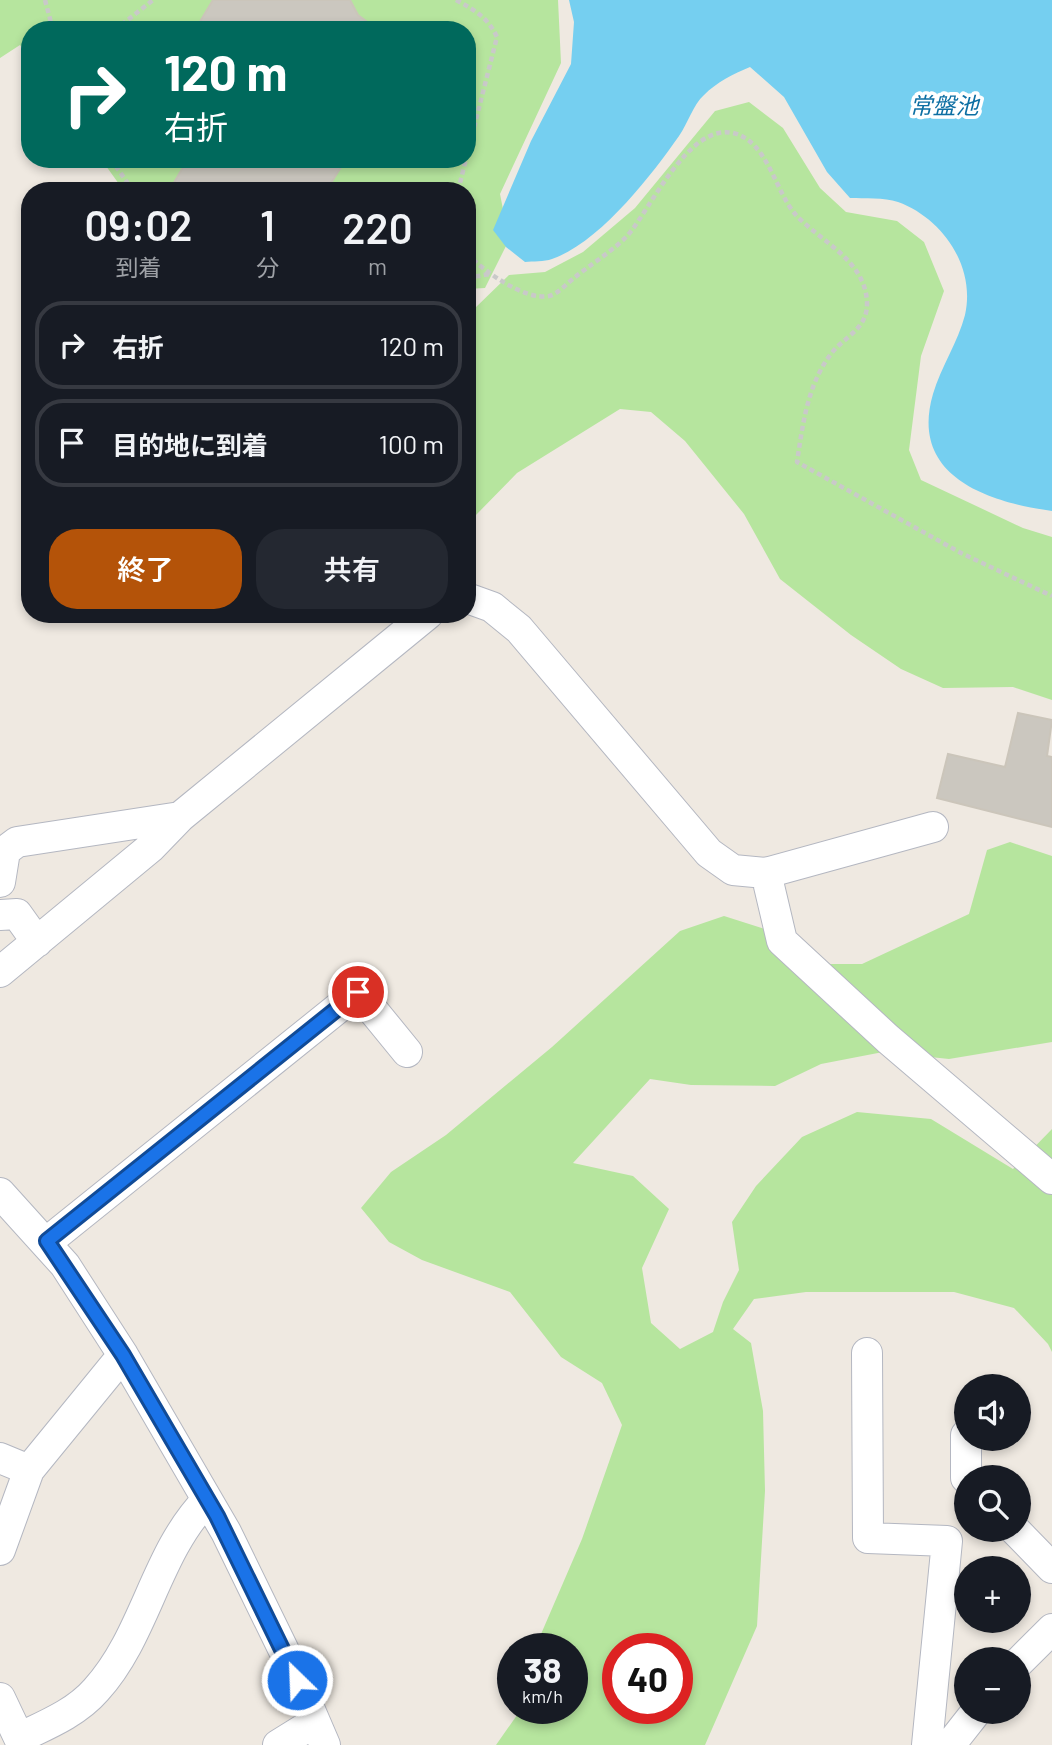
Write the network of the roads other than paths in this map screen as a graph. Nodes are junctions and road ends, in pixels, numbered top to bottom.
1 (476, 601) edge
2 (417, 623) edge
3 (180, 817) junction
4 (933, 827) dead end
5 (766, 873) junction
6 (0, 882) edge
7 (0, 915) edge
8 (37, 942) junction
9 (0, 972) edge
10 (407, 1052) dead end
11 (1052, 1179) edge
12 (0, 1192) edge
13 (47, 1241) junction
14 (867, 1353) dead end
15 (123, 1355) junction
16 (0, 1458) edge
17 (29, 1470) junction
18 (207, 1500) junction
19 (1027, 1542) edge
20 (0, 1550) edge
21 (1052, 1568) edge
22 (1052, 1629) edge
23 (1031, 1650) edge
24 (0, 1698) edge
25 (965, 1724) edge
26 (320, 1734) edge
27 (278, 1745) edge
28 (945, 1745) edge

1 - 5 street
2 - 3 street
3 - 6 street
3 - 8 street
4 - 5 street
5 - 11 street
7 - 8 street
8 - 9 street
10 - 13 street
12 - 13 street
13 - 15 street
14 - 28 street
15 - 17 street
15 - 18 street
16 - 17 street
17 - 20 street
18 - 24 street
18 - 26 street
19 - 21 street
22 - 23 street
25 - 28 street
26 - 27 street

